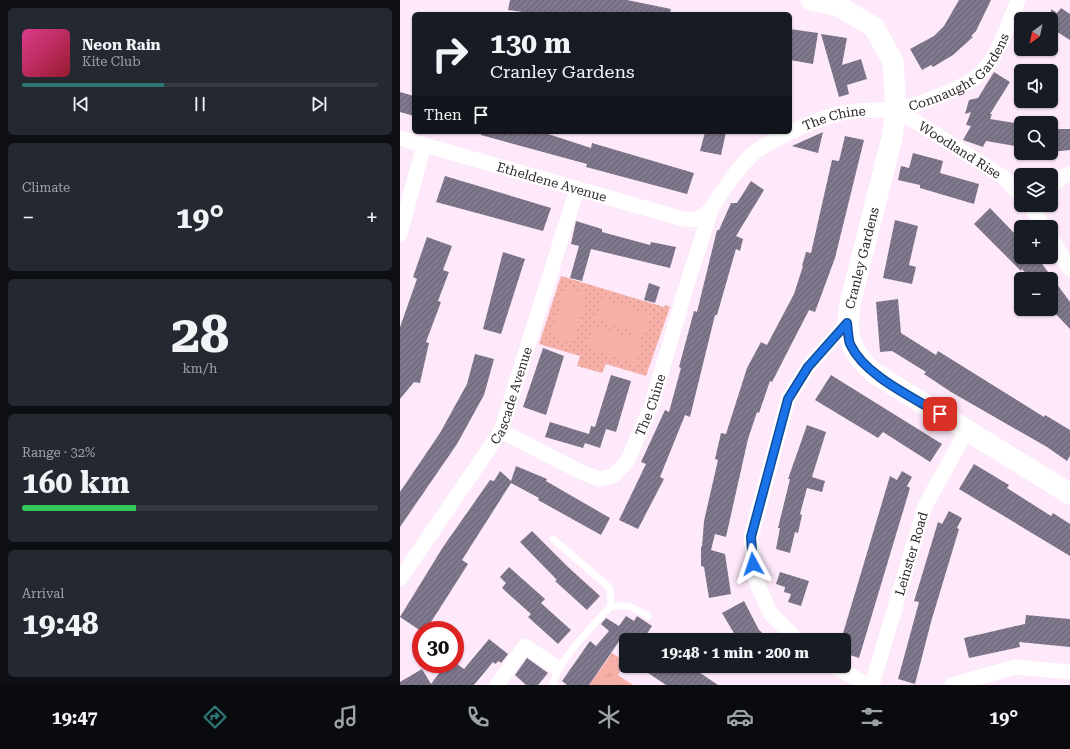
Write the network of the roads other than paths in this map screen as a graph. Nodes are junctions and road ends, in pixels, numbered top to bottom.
1 (811, 0) edge
2 (1018, 0) edge
3 (896, 108) junction
4 (792, 132) edge
5 (788, 134) edge
6 (400, 138) edge
7 (424, 145) junction
8 (1070, 174) edge
9 (1058, 180) edge
10 (1014, 188) edge
11 (577, 189) junction
12 (707, 213) junction
13 (400, 234) edge
14 (1058, 249) edge
15 (1070, 269) edge
16 (847, 323) junction
17 (967, 430) junction
18 (502, 431) junction
19 (1070, 494) edge
20 (553, 539) dead end
21 (400, 578) edge
22 (611, 606) junction
23 (648, 616) dead end
24 (790, 633) edge
25 (556, 667) dead end
26 (1070, 672) edge
27 (847, 673) edge
28 (497, 685) edge
29 (554, 685) edge
30 (868, 685) edge
31 (872, 685) edge
32 (952, 685) edge

1 - 3 street, Cranley Gardens
2 - 3 street, Connaught Gardens
3 - 4 street, The Chine
3 - 10 street, Woodland Rise
3 - 16 street, Cranley Gardens
5 - 12 street, The Chine
6 - 7 street, Etheldene Avenue
7 - 11 street, Etheldene Avenue
7 - 13 street
8 - 9 street
11 - 12 street, Etheldene Avenue
11 - 18 street, Cascade Avenue
12 - 18 street, The Chine
14 - 15 street
16 - 17 street, Cranley Gardens
16 - 24 street
17 - 19 street, Cranley Gardens
17 - 31 street, Leinster Road
18 - 21 street, Cascade Avenue
20 - 22 lane
22 - 23 lane
22 - 29 lane
25 - 28 street
26 - 32 street
27 - 30 street

